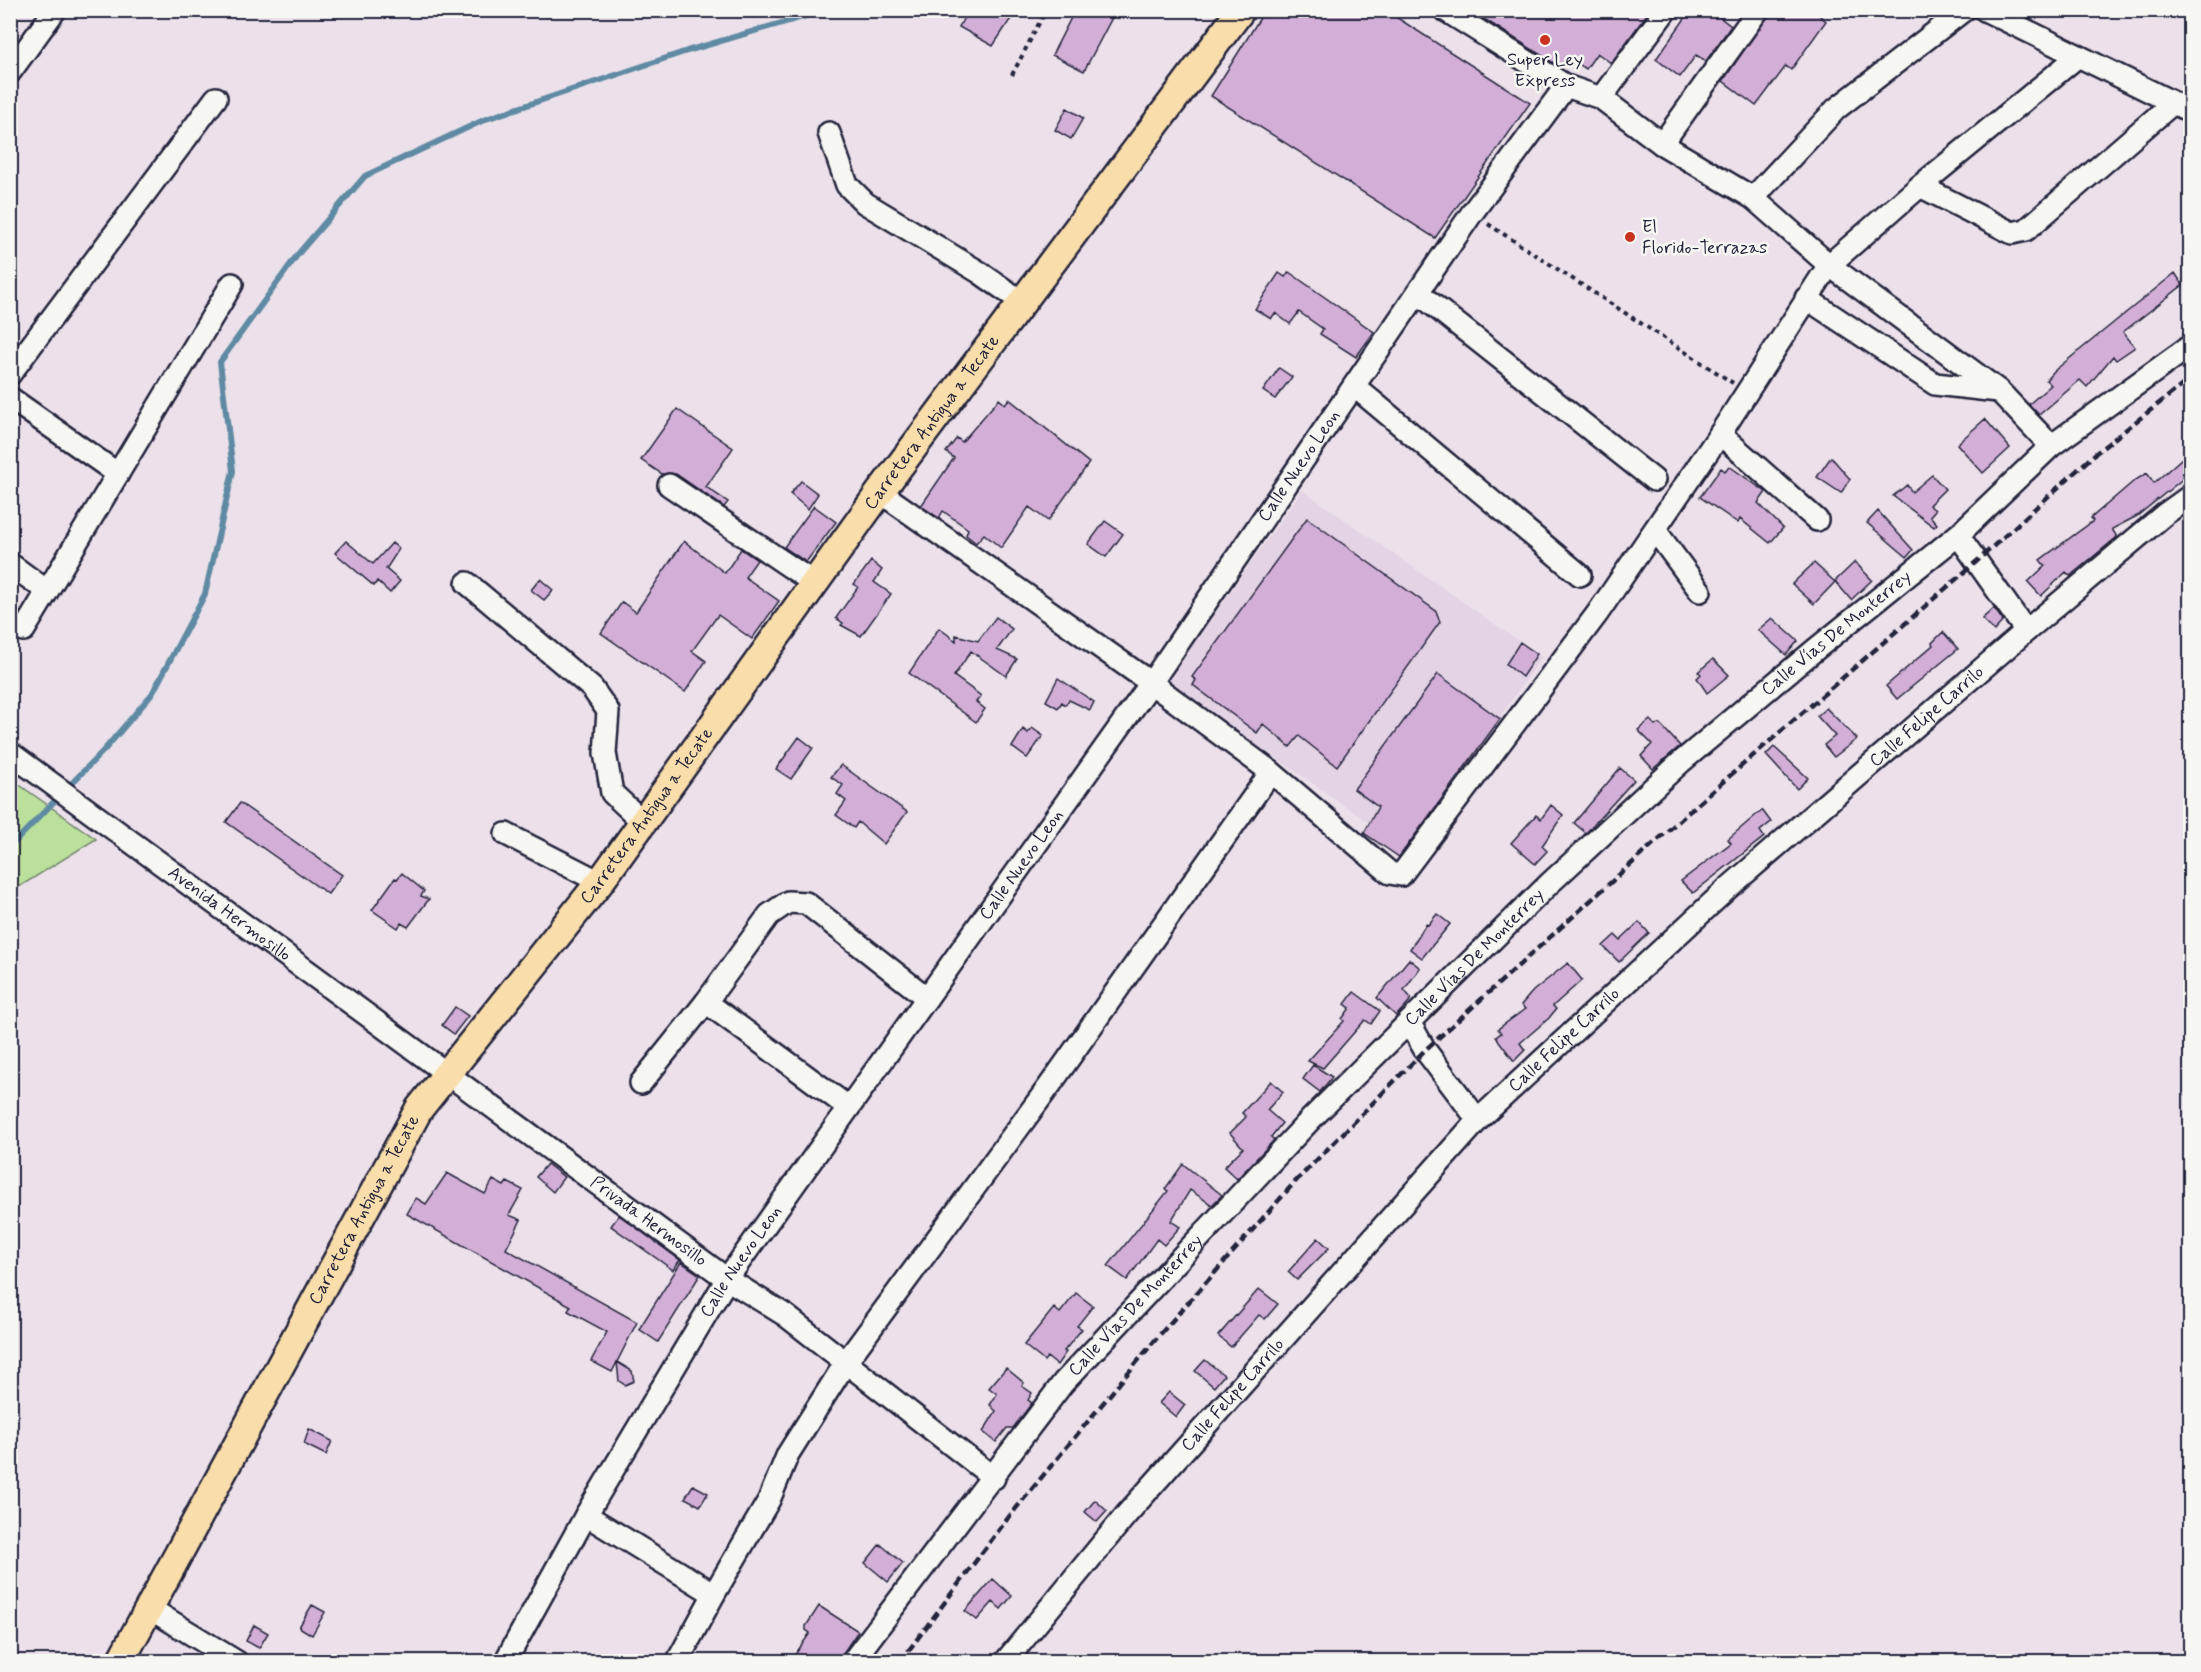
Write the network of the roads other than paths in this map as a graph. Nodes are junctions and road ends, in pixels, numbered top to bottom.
1 (55, 10) edge
2 (1241, 10) edge
3 (1445, 10) edge
4 (1666, 10) edge
5 (1758, 10) edge
6 (1964, 10) edge
7 (1985, 10) edge
8 (2077, 57) junction
9 (11, 69) edge
10 (1566, 86) junction
11 (216, 98) dead end
12 (1601, 98) junction
13 (2182, 107) edge
14 (829, 133) dead end
15 (1662, 144) junction
16 (1920, 186) junction
17 (1753, 198) junction
18 (1829, 265) junction
19 (232, 284) dead end
20 (1418, 293) junction
21 (1806, 298) junction
22 (1022, 302) junction
23 (2190, 346) edge
24 (10, 374) edge
25 (1354, 386) junction
26 (1999, 391) junction
27 (10, 398) edge
28 (1720, 434) junction
29 (2051, 446) junction
30 (118, 474) junction
31 (1654, 480) dead end
32 (669, 485) dead end
33 (880, 492) junction
34 (2190, 496) edge
35 (1816, 520) dead end
36 (1655, 530) junction
37 (1958, 535) junction
38 (10, 564) edge
39 (1580, 575) dead end
40 (467, 583) dead end
41 (814, 583) junction
42 (47, 591) junction
43 (1700, 591) dead end
44 (24, 630) dead end
45 (2026, 631) junction
46 (1151, 683) junction
47 (10, 753) edge
48 (1271, 772) junction
49 (643, 822) junction
50 (506, 834) dead end
51 (600, 882) junction
52 (927, 998) junction
53 (706, 1002) junction
54 (1409, 1022) junction
55 (445, 1074) junction
56 (641, 1083) dead end
57 (848, 1107) junction
58 (1478, 1120) junction
59 (727, 1278) junction
60 (846, 1362) junction
61 (994, 1478) junction
62 (586, 1515) junction
63 (714, 1594) junction
64 (149, 1608) junction
65 (1010, 1660) edge
66 (120, 1662) edge
67 (237, 1662) edge
68 (505, 1662) edge
69 (676, 1662) edge
70 (852, 1662) edge

1 - 9 street
2 - 22 main road, Carretera Antigua a Tecate
3 - 10 street
4 - 12 street
5 - 15 street
6 - 17 street
7 - 8 street
8 - 13 street
8 - 16 street
10 - 12 street
10 - 20 street, Calle Nuevo Leon
11 - 24 street
12 - 15 street
13 - 16 street
14 - 22 street
15 - 17 street
16 - 18 street
17 - 18 street
18 - 21 street
18 - 26 street
19 - 30 street
20 - 25 street, Calle Nuevo Leon
20 - 31 street
21 - 26 street
21 - 28 street
22 - 33 main road, Carretera Antigua a Tecate
23 - 29 street, Calle Vías De Monterrey
25 - 39 street
25 - 46 street, Calle Nuevo Leon
26 - 29 street
27 - 30 street
28 - 35 street
28 - 36 street
29 - 37 street, Calle Vías De Monterrey
30 - 42 street
32 - 41 street
33 - 41 main road, Carretera Antigua a Tecate
33 - 46 street
34 - 45 street, Calle Felipe Carrilo
36 - 43 street
36 - 48 street
37 - 45 street
37 - 54 street, Calle Vías De Monterrey
38 - 42 street
40 - 49 street
41 - 49 main road, Carretera Antigua a Tecate
42 - 44 street
45 - 58 street, Calle Felipe Carrilo
46 - 48 street
46 - 52 street, Calle Nuevo Leon
47 - 55 street, Avenida Hermosillo
48 - 60 street
49 - 51 main road, Carretera Antigua a Tecate
50 - 51 street
51 - 55 main road, Carretera Antigua a Tecate
52 - 53 street
52 - 57 street, Calle Nuevo Leon
53 - 56 street
53 - 57 street
54 - 58 street
54 - 61 street, Calle Vías De Monterrey
55 - 59 street, Privada Hermosillo
55 - 64 main road, Carretera Antigua a Tecate
57 - 59 street, Calle Nuevo Leon
58 - 65 street, Calle Felipe Carrilo
59 - 60 street, Privada Hermosillo
59 - 62 street, Calle Nuevo Leon
60 - 61 street, Privada Hermosillo
60 - 63 street
61 - 70 street, Calle Vías De Monterrey
62 - 63 street
62 - 68 street, Calle Nuevo Leon
63 - 69 street
64 - 66 main road, Carretera Antigua a Tecate
64 - 67 street

